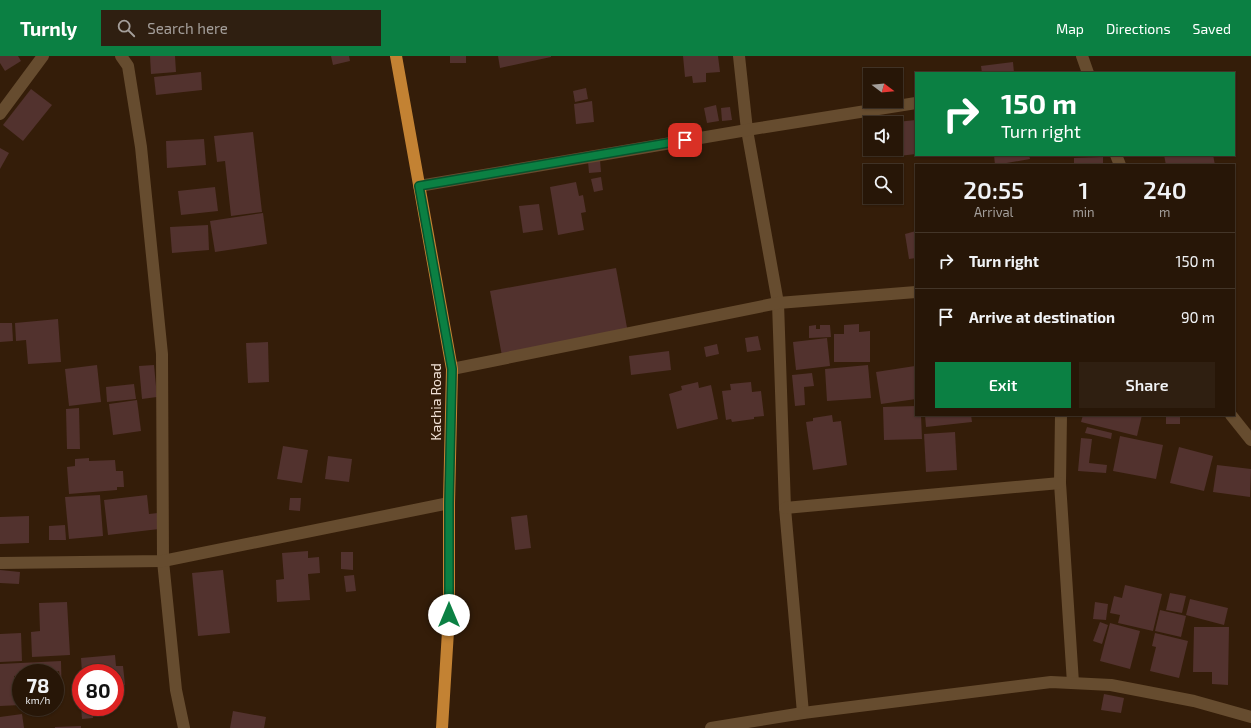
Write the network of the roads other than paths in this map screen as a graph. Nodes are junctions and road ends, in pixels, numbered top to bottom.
1 (43, 56) edge
2 (121, 56) edge
3 (396, 56) edge
4 (739, 56) edge
5 (1082, 56) edge
6 (1088, 72) edge
7 (915, 103) edge
8 (0, 114) edge
9 (747, 130) junction
10 (419, 186) junction
11 (915, 292) edge
12 (778, 303) junction
13 (452, 369) junction
14 (1061, 416) edge
15 (1232, 416) edge
16 (1251, 440) edge
17 (1060, 483) junction
18 (449, 503) junction
19 (785, 508) junction
20 (163, 561) junction
21 (0, 563) edge
22 (1073, 683) junction
23 (803, 713) junction
24 (1251, 717) edge
25 (184, 728) edge
26 (442, 728) edge
27 (711, 728) edge

1 - 8 street
2 - 20 street
3 - 10 highway, Kachia Road
4 - 9 street
5 - 6 street
7 - 9 street
9 - 10 street
9 - 12 street
10 - 13 highway, Kachia Road
11 - 12 street
12 - 13 street
12 - 19 street
13 - 18 highway, Kachia Road
14 - 17 street
15 - 16 street
17 - 19 street
17 - 22 street
18 - 20 street
18 - 26 highway, Kachia Road
19 - 23 street
20 - 21 street
20 - 25 street
22 - 23 street
22 - 24 street
23 - 27 street

